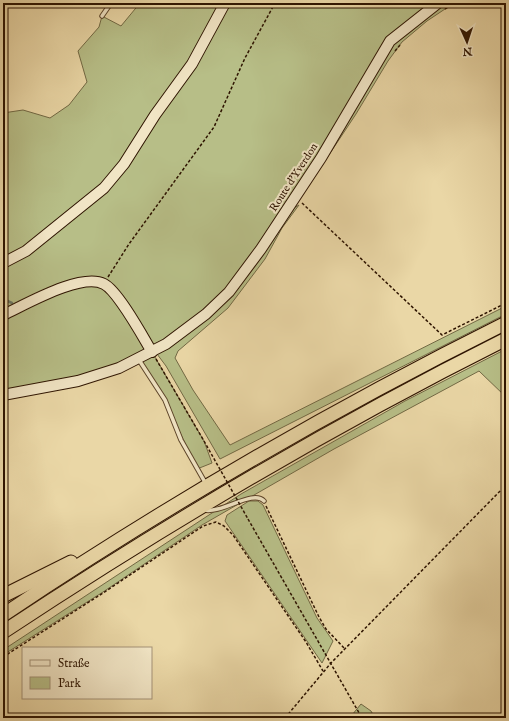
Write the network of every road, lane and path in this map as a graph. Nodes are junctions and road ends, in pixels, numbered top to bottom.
1 (111, 3) edge
2 (225, 3) edge
3 (275, 3) edge
4 (455, 3) edge
5 (440, 7) edge
6 (102, 16) dead end
7 (402, 42) dead end
8 (393, 55) dead end
9 (295, 196) junction
10 (3, 263) edge
11 (105, 284) junction
12 (506, 303) edge
13 (3, 315) edge
14 (506, 323) edge
15 (506, 339) edge
16 (152, 352) junction
17 (138, 359) junction
18 (3, 395) edge
19 (506, 485) edge
20 (207, 486) junction
21 (264, 501) joint
22 (200, 508) junction
23 (134, 531) junction
24 (3, 596) edge
25 (3, 614) edge
26 (3, 632) edge
27 (345, 648) junction
28 (3, 657) edge
29 (331, 663) junction
30 (323, 672) junction
31 (285, 718) edge
32 (362, 718) edge

1 - 6 lane
2 - 10 street
3 - 11 path
4 - 5 path
5 - 9 street, Route d'Yverdon
7 - 8 path
9 - 12 path
9 - 16 street, Route d'Yverdon
11 - 13 street
11 - 16 street
14 - 20 highway
15 - 22 highway
16 - 17 street, Route d'Yverdon
16 - 29 path, bridge
17 - 18 street, Route d'Yverdon
17 - 20 lane
19 - 27 path
20 - 23 highway
21 - 22 lane
21 - 27 path
22 - 26 highway
23 - 24 highway
23 - 25 highway
27 - 29 path
28 - 30 path
29 - 30 path
29 - 32 path
30 - 31 path

